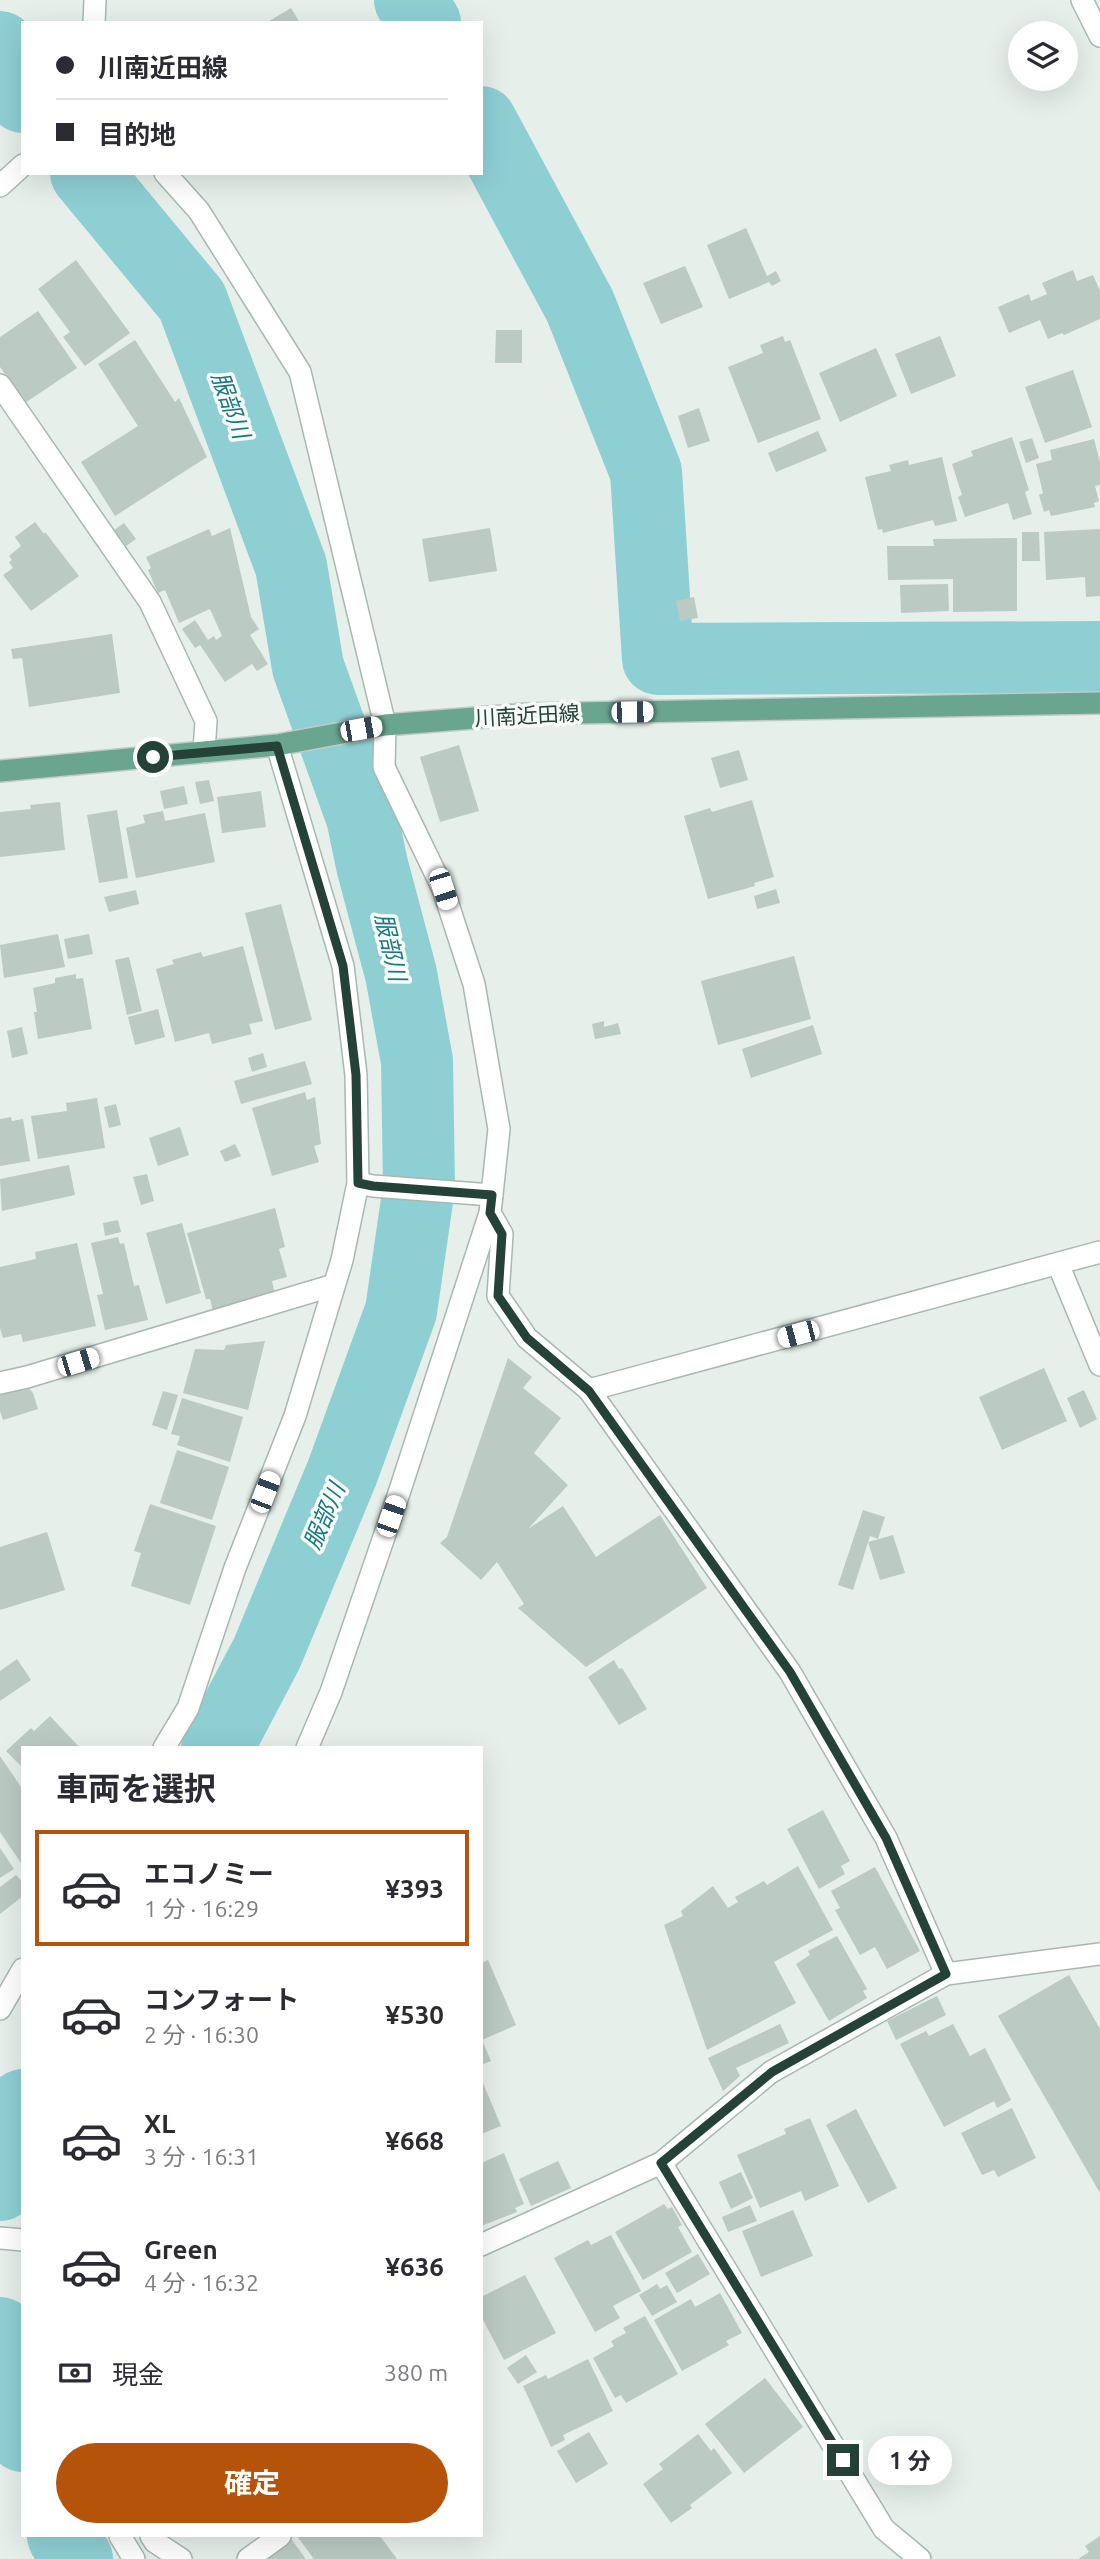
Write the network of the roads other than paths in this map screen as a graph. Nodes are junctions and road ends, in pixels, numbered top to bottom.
1 (95, 0) edge
2 (1082, 0) edge
3 (94, 21) edge
4 (1100, 36) edge
5 (167, 175) edge
6 (0, 385) edge
7 (1100, 702) edge
8 (384, 725) junction
9 (284, 744) junction
10 (204, 752) junction
11 (0, 771) edge
12 (366, 1185) junction
13 (491, 1204) junction
14 (1100, 1252) edge
15 (1058, 1264) junction
16 (334, 1285) junction
17 (1100, 1365) edge
18 (0, 1383) edge
19 (589, 1391) junction
20 (165, 1746) edge
21 (308, 1746) edge
22 (1100, 1954) edge
23 (21, 1972) edge
24 (946, 1974) junction
25 (0, 2009) edge
26 (661, 2163) junction
27 (0, 2238) edge
28 (21, 2240) edge
29 (483, 2244) edge
30 (121, 2537) edge
31 (152, 2537) edge
32 (279, 2537) edge
33 (134, 2559) edge
34 (181, 2559) edge
35 (248, 2559) edge
36 (920, 2559) edge

1 - 3 street
2 - 4 street
5 - 8 street
6 - 10 street
7 - 8 main road, 川南近田線
8 - 9 main road, 川南近田線
8 - 13 street
9 - 10 main road, 川南近田線
9 - 12 street
10 - 11 main road, 川南近田線
12 - 13 street
12 - 16 street
13 - 19 street
13 - 21 street
14 - 15 street
15 - 17 street
15 - 19 street
16 - 18 street
16 - 20 street
19 - 24 street
22 - 24 street
23 - 25 street
24 - 26 street
26 - 29 street
26 - 36 street
27 - 28 street
30 - 33 street
31 - 34 street
32 - 35 street

